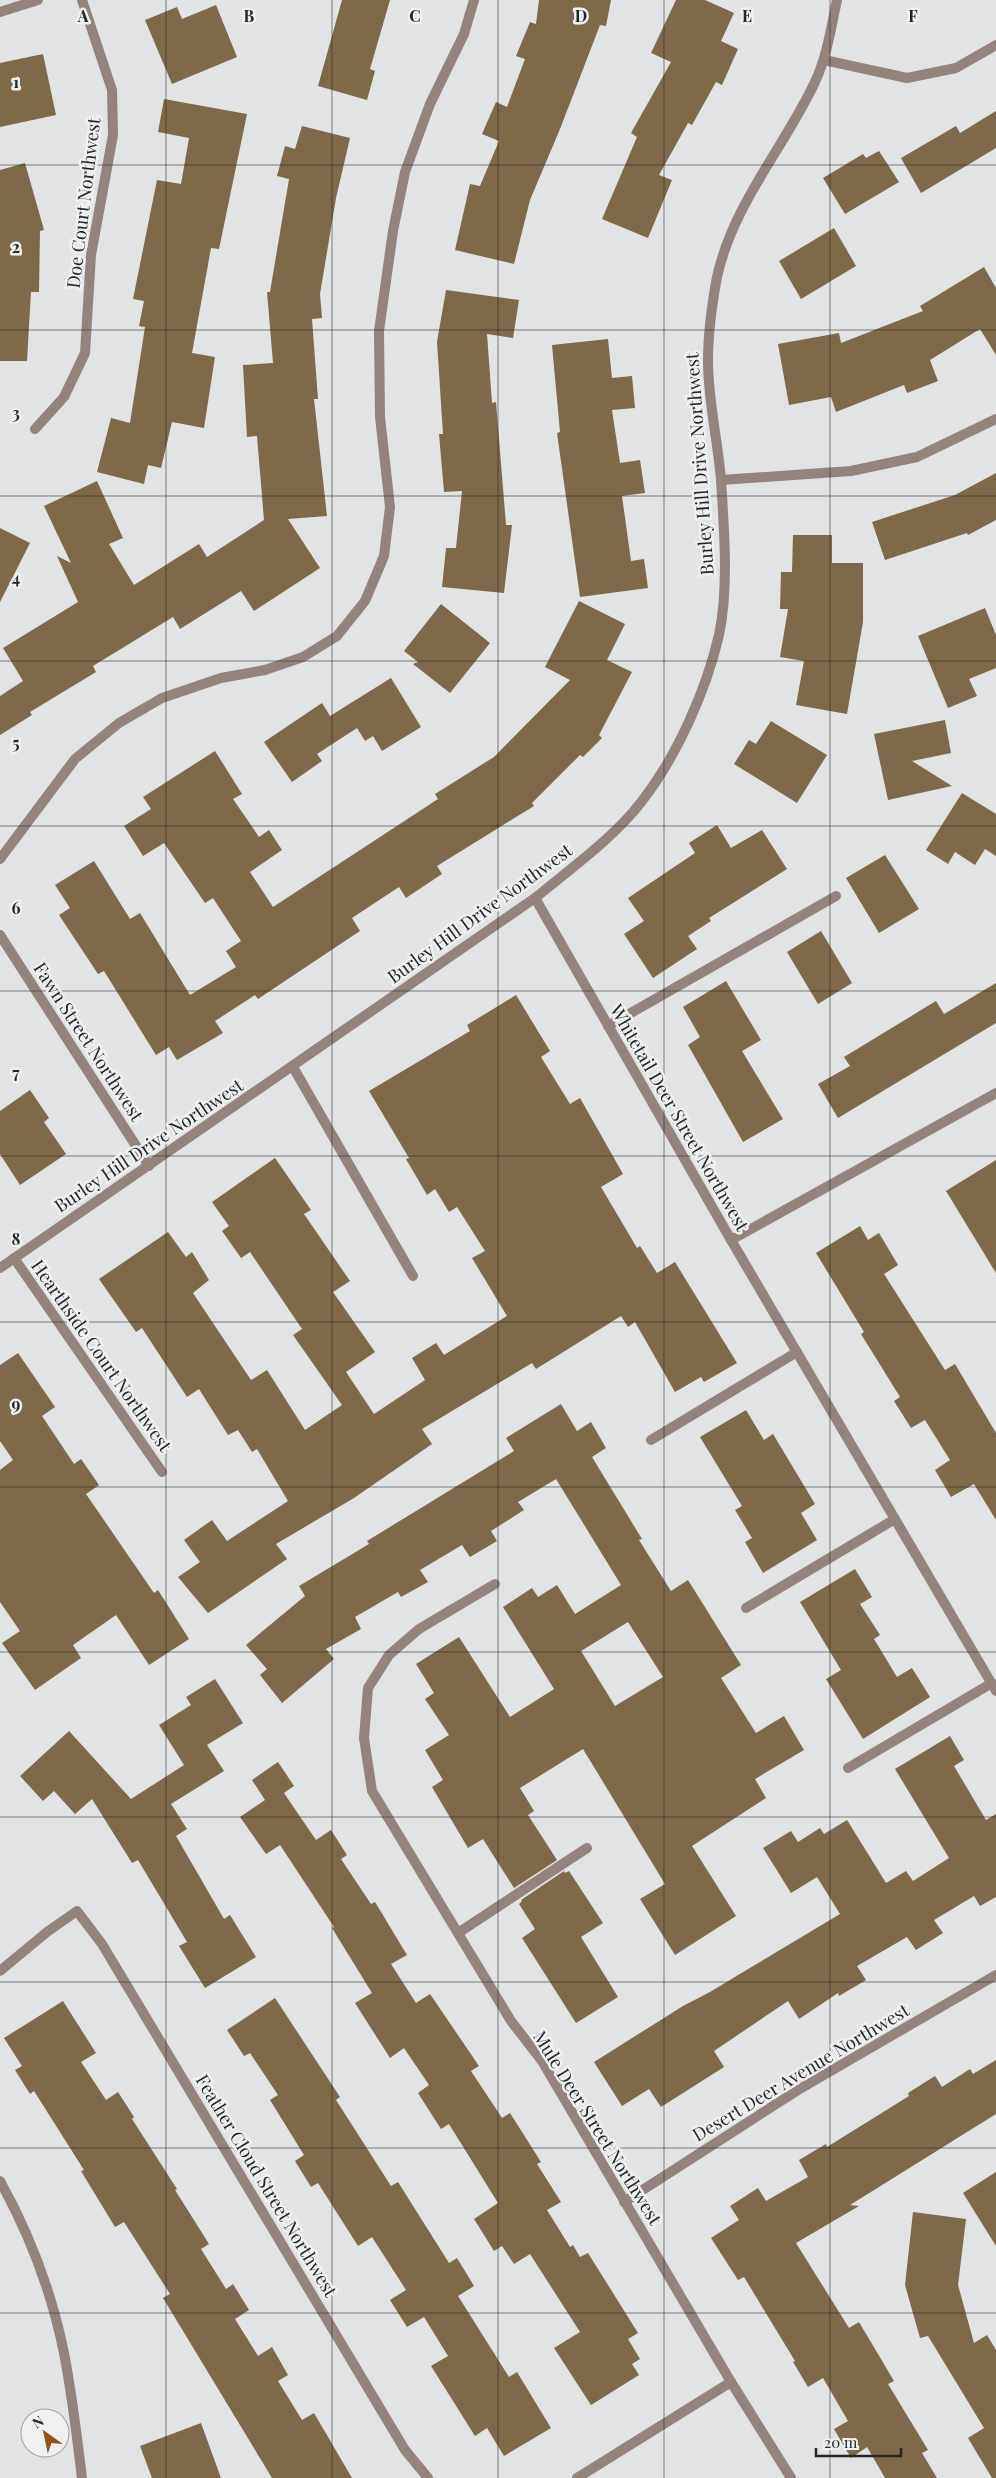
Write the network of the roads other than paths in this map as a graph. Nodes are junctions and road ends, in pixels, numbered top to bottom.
1 (38, 0) edge
2 (82, 0) edge
3 (474, 0) edge
4 (837, 0) edge
5 (0, 12) edge
6 (996, 45) edge
7 (824, 60) junction
8 (996, 418) edge
9 (35, 429) dead end
10 (721, 480) junction
11 (0, 860) edge
12 (836, 896) dead end
13 (535, 898) junction
14 (0, 935) edge
15 (608, 1026) junction
16 (293, 1067) junction
17 (996, 1092) edge
18 (149, 1166) junction
19 (731, 1240) junction
20 (14, 1258) junction
21 (0, 1268) edge
22 (413, 1276) dead end
23 (797, 1352) junction
24 (652, 1440) dead end
25 (162, 1472) dead end
26 (895, 1519) junction
27 (495, 1584) dead end
28 (746, 1608) dead end
29 (994, 1687) edge
30 (848, 1768) dead end
31 (587, 1848) dead end
32 (458, 1933) junction
33 (0, 1971) edge
34 (996, 1976) edge
35 (0, 2181) edge
36 (624, 2202) junction
37 (731, 2382) junction
38 (82, 2478) edge
39 (428, 2478) edge
40 (577, 2478) edge
41 (791, 2478) edge

1 - 5 street
2 - 9 street, Doe Court Northwest
3 - 11 street
4 - 7 street, Burley Hill Drive Northwest
6 - 7 street
7 - 10 street, Burley Hill Drive Northwest
8 - 10 street
10 - 13 street, Burley Hill Drive Northwest
12 - 15 street
13 - 15 street, Whitetail Deer Street Northwest
13 - 16 street, Burley Hill Drive Northwest
14 - 18 street, Fawn Street Northwest
15 - 19 street, Whitetail Deer Street Northwest
16 - 18 street, Burley Hill Drive Northwest
16 - 22 street
17 - 19 street
18 - 20 street, Burley Hill Drive Northwest
19 - 23 street, Whitetail Deer Street Northwest
20 - 21 street, Burley Hill Drive Northwest
20 - 25 street, Hearthside Court Northwest
23 - 24 street
23 - 26 street, Whitetail Deer Street Northwest
26 - 28 street
26 - 29 street, Whitetail Deer Street Northwest
27 - 32 street, Mule Deer Street Northwest
29 - 30 street, Whitetail Deer Street Northwest
31 - 32 street
32 - 36 street, Mule Deer Street Northwest
33 - 39 street, Feather Cloud Street Northwest
34 - 36 street, Desert Deer Avenue Northwest
35 - 38 street
36 - 37 street, Mule Deer Street Northwest
37 - 40 street
37 - 41 street, Mule Deer Street Northwest

